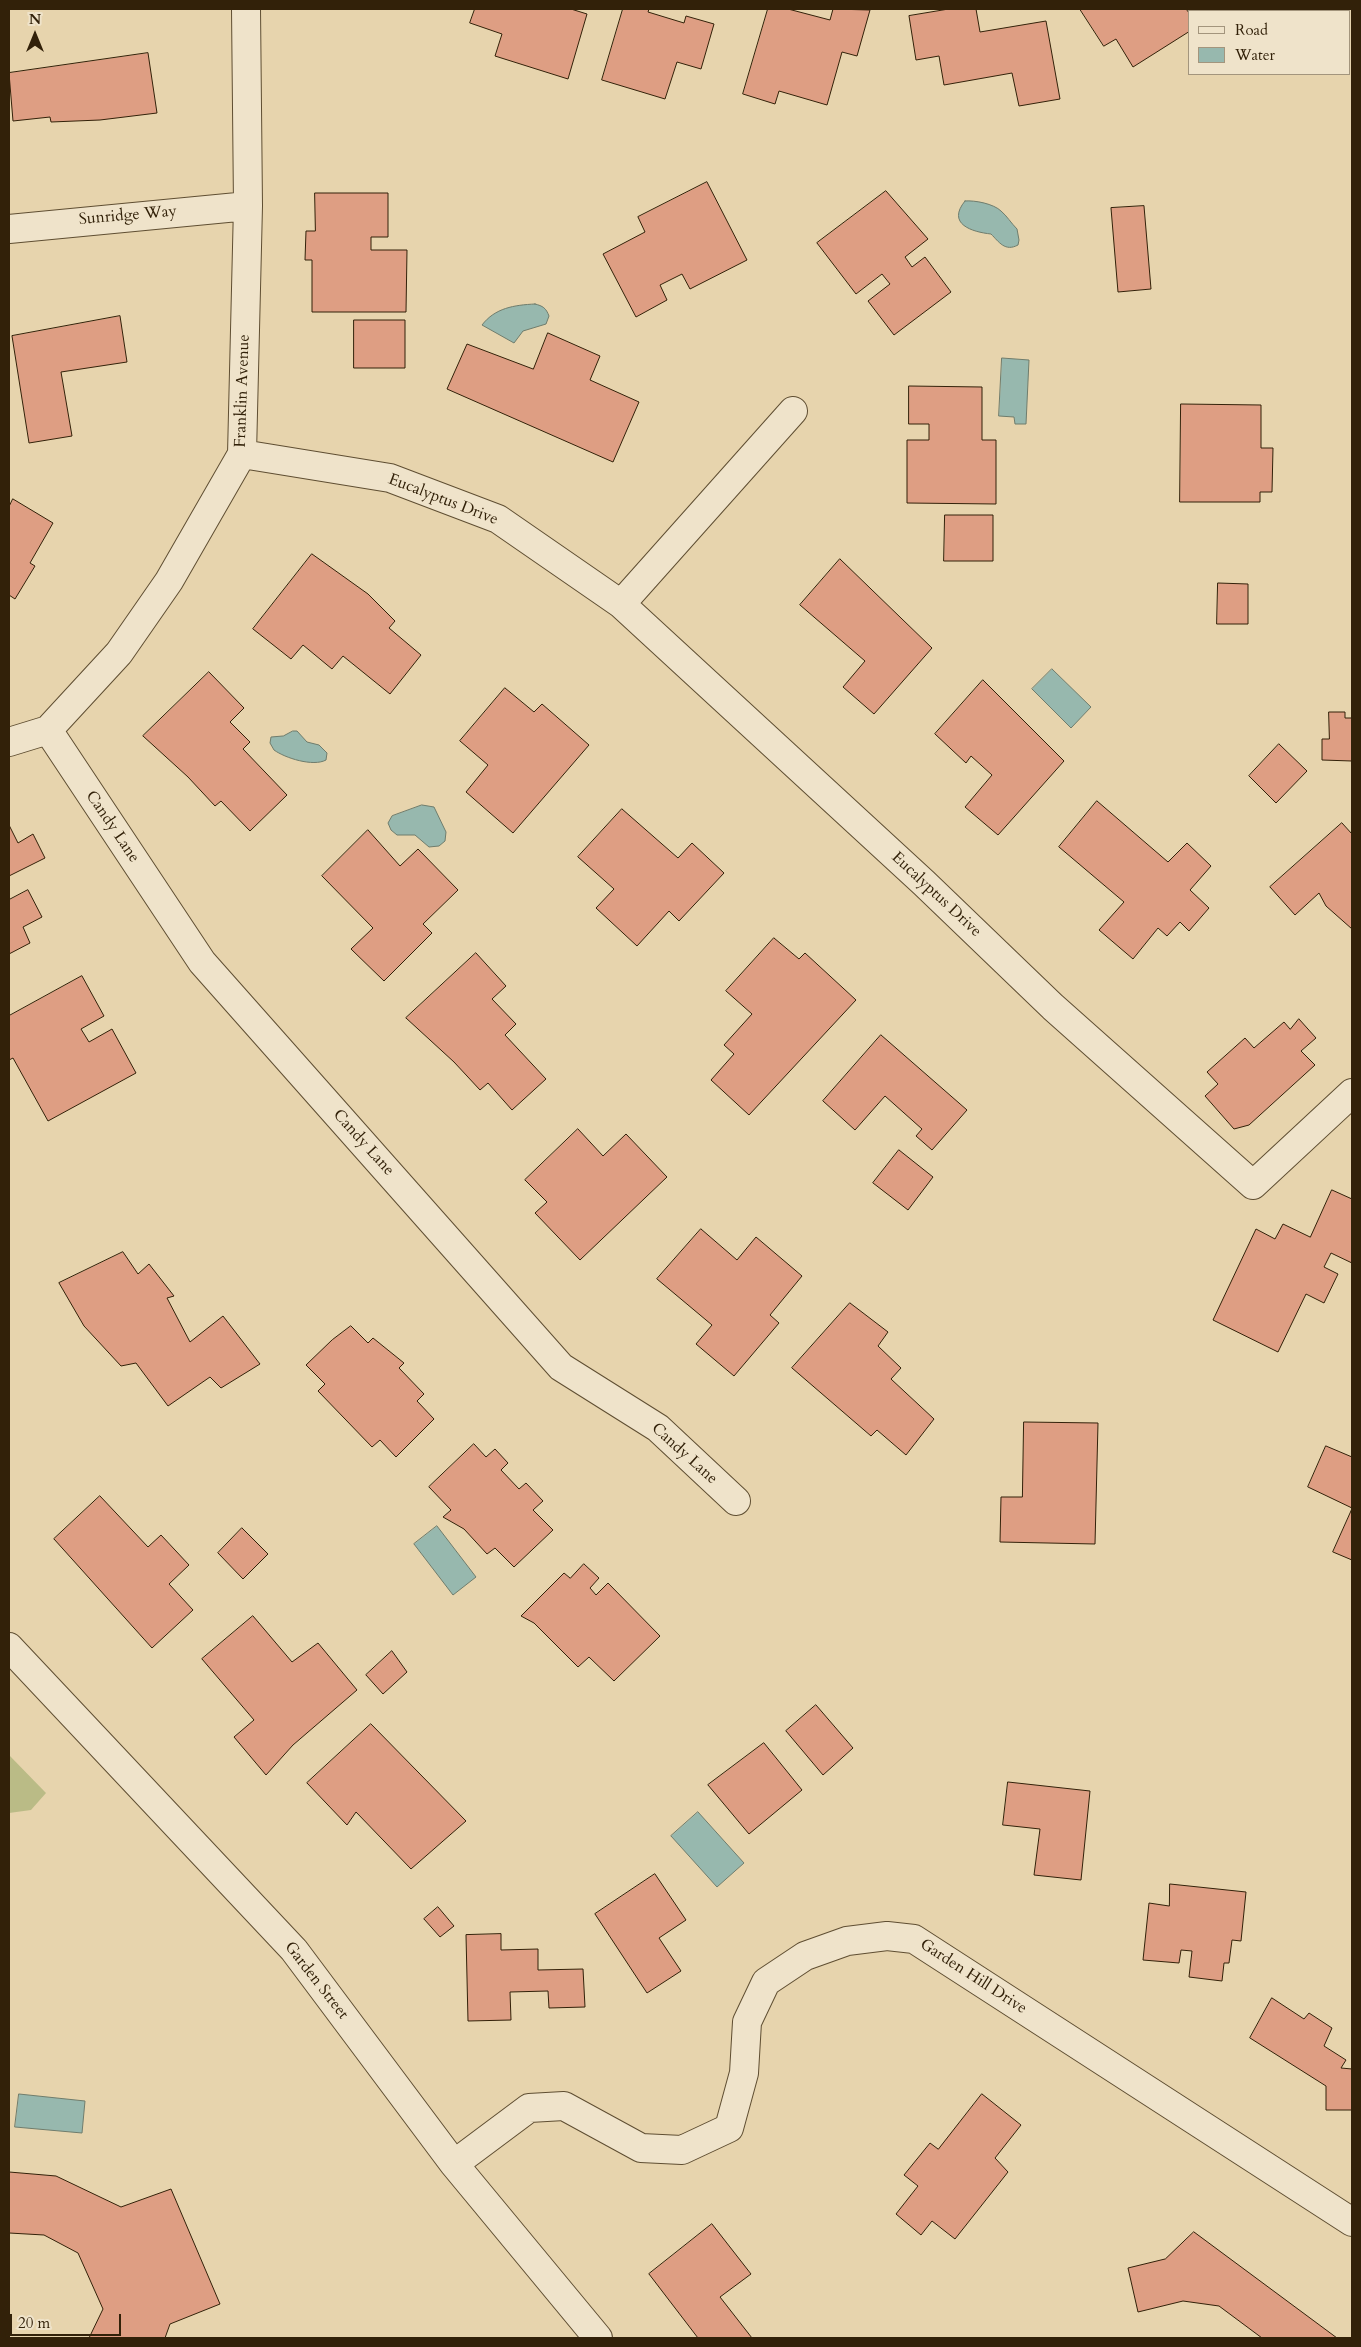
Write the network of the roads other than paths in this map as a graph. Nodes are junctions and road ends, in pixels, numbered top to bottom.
1 (246, 9) edge
2 (248, 206) junction
3 (9, 228) edge
4 (793, 411) dead end
5 (242, 454) junction
6 (621, 604) junction
7 (48, 730) junction
8 (9, 742) edge
9 (1352, 1093) edge
10 (736, 1501) dead end
11 (9, 1647) edge
12 (454, 2164) junction
13 (1352, 2222) edge
14 (598, 2338) edge

1 - 2 street, Franklin Avenue
2 - 3 street, Sunridge Way
2 - 5 street, Franklin Avenue
4 - 6 street
5 - 6 street, Eucalyptus Drive
5 - 7 street, Franklin Avenue
6 - 9 street, Eucalyptus Drive
7 - 8 street
7 - 10 street, Candy Lane
11 - 12 street, Garden Street
12 - 13 street, Garden Hill Drive
12 - 14 street, Garden Street

